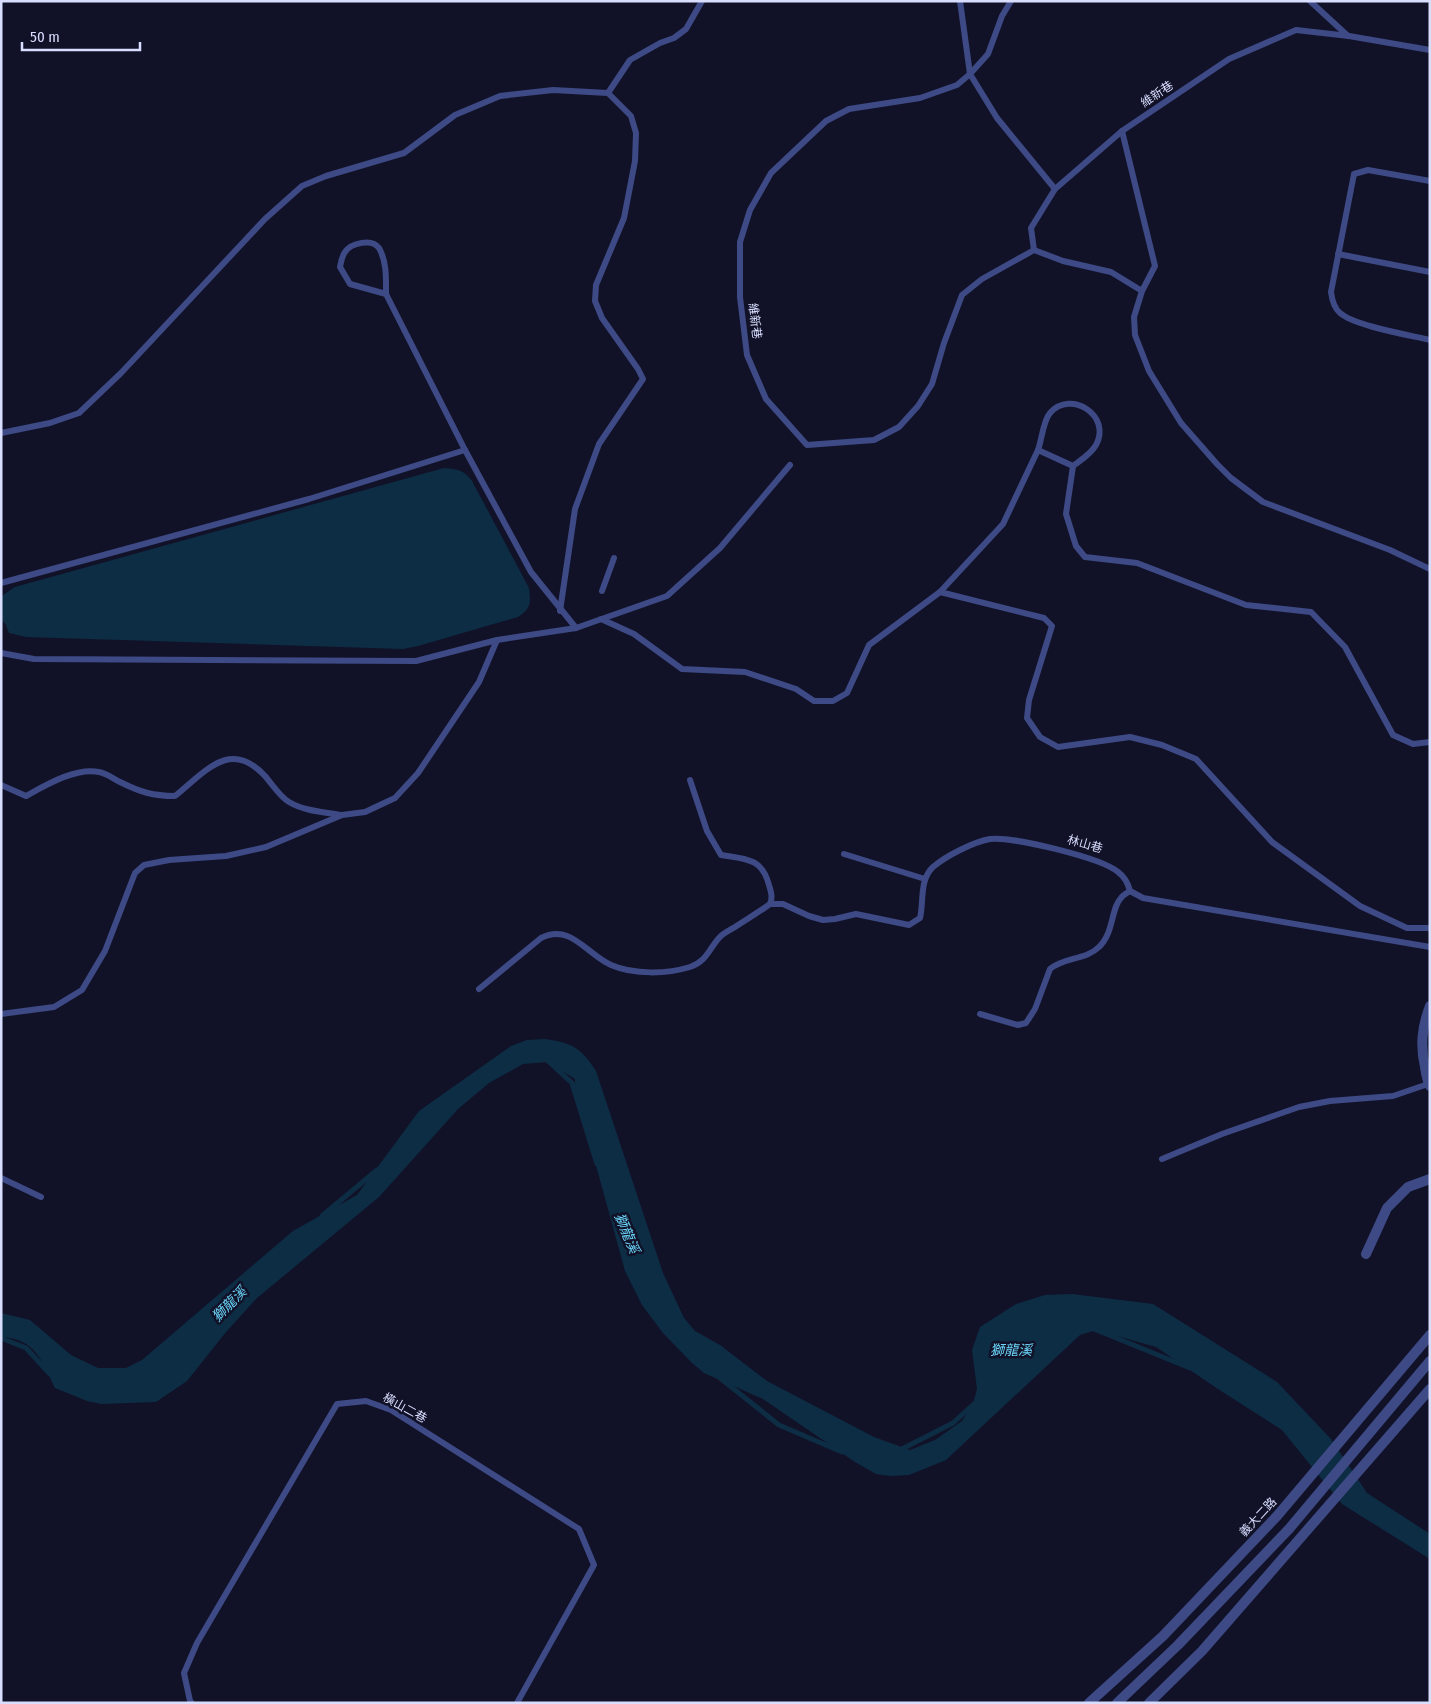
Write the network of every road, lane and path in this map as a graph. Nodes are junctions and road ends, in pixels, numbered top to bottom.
1 (702, 1) edge
2 (960, 1) edge
3 (1011, 1) edge
4 (1310, 1) edge
5 (1349, 36) junction
6 (1430, 50) edge
7 (970, 74) junction
8 (608, 93) junction
9 (1122, 131) junction
10 (1430, 181) edge
11 (1054, 189) junction
12 (1034, 250) junction
13 (1338, 254) junction
14 (1430, 272) edge
15 (1142, 291) junction
16 (386, 294) junction
17 (1430, 340) edge
18 (1, 432) edge
19 (465, 450) junction
20 (1038, 450) junction
21 (790, 466) dead end
22 (1073, 466) junction
23 (614, 558) dead end
24 (1430, 569) edge
25 (1, 583) edge
26 (602, 591) dead end
27 (940, 592) junction
28 (560, 610) junction
29 (601, 619) junction
30 (576, 628) junction
31 (497, 640) junction
32 (1, 653) edge
33 (1430, 742) edge
34 (690, 780) dead end
35 (1, 785) edge
36 (342, 816) junction
37 (844, 854) dead end
38 (925, 879) junction
39 (1130, 891) junction
40 (770, 904) junction
41 (1430, 928) edge
42 (1430, 947) edge
43 (479, 989) dead end
44 (1430, 1006) edge
45 (1, 1014) edge
46 (980, 1014) dead end
47 (1429, 1085) edge
48 (1162, 1159) dead end
49 (1, 1178) edge
50 (1430, 1179) edge
51 (41, 1197) dead end
52 (1366, 1254) dead end
53 (1430, 1335) edge
54 (1430, 1361) edge
55 (1430, 1389) edge
56 (192, 1703) edge
57 (518, 1703) edge
58 (1089, 1703) edge
59 (1117, 1703) edge
60 (1149, 1703) edge

1 - 8 lane
2 - 7 lane
3 - 7 lane, 維新巷
4 - 5 lane
5 - 6 lane, 維新巷
5 - 9 lane, 維新巷
7 - 11 lane
7 - 12 lane, 維新巷
8 - 18 lane
8 - 28 lane
9 - 11 lane, 維新巷
9 - 15 lane
10 - 13 lane
11 - 12 lane, 維新巷
12 - 15 lane
13 - 14 lane
13 - 17 lane
15 - 24 lane
16 - 16 lane
16 - 19 lane
19 - 25 lane
19 - 28 lane
20 - 22 lane
20 - 22 lane
20 - 27 lane
21 - 29 lane
22 - 33 lane
23 - 26 lane
27 - 29 lane
27 - 41 lane
28 - 30 lane
29 - 30 lane
30 - 31 lane
31 - 32 lane
31 - 36 lane
34 - 40 lane
35 - 36 lane
36 - 45 lane
37 - 38 lane
38 - 39 lane, 林山巷
38 - 40 lane
39 - 42 lane
39 - 46 lane
40 - 43 lane
44 - 47 street
47 - 48 lane
49 - 51 lane
50 - 52 street
53 - 58 street, 義大二路
54 - 59 street
55 - 60 street
56 - 57 lane, 橫山二巷

